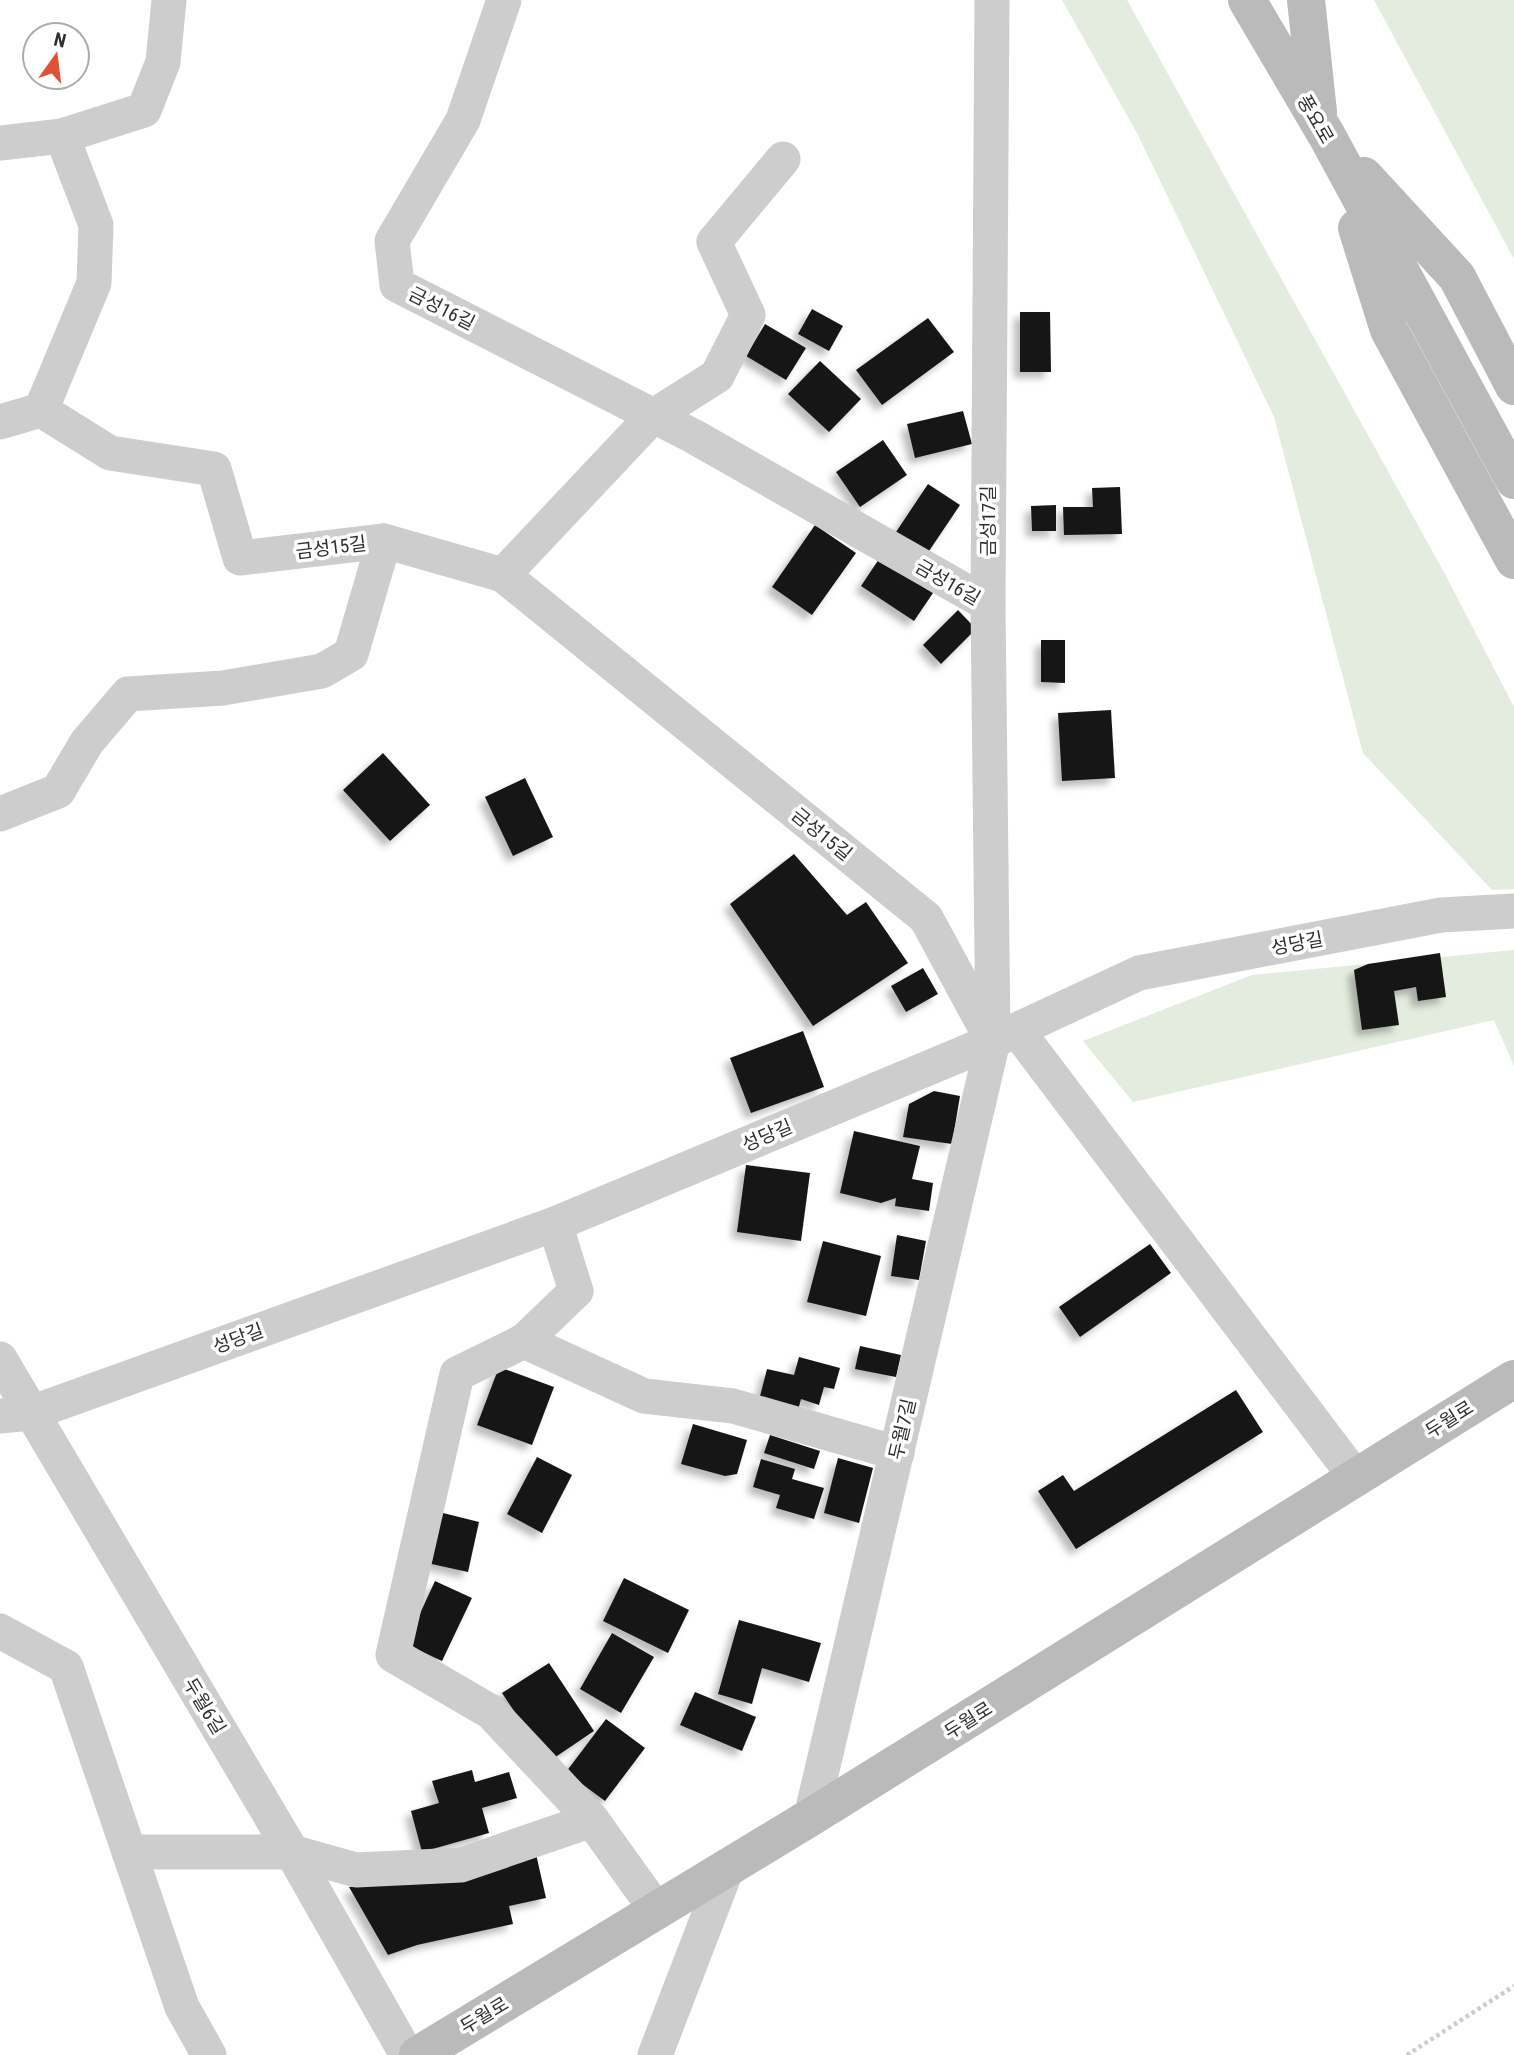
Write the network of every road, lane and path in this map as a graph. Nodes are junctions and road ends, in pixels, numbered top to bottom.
1 (169, 0) edge
2 (504, 0) edge
3 (992, 0) edge
4 (1247, 0) edge
5 (1306, 0) edge
6 (1323, 131) junction
7 (62, 136) junction
8 (0, 144) edge
9 (783, 159) dead end
10 (1514, 386) edge
11 (41, 410) junction
12 (652, 416) junction
13 (0, 422) edge
14 (1514, 480) edge
15 (384, 541) junction
16 (1514, 560) edge
17 (503, 575) junction
18 (988, 604) junction
19 (0, 814) edge
20 (1514, 911) edge
21 (1005, 1035) junction
22 (555, 1224) junction
23 (524, 1341) junction
24 (0, 1359) edge
25 (1514, 1379) edge
26 (15, 1415) edge
27 (897, 1453) junction
28 (1356, 1478) junction
29 (0, 1631) edge
30 (811, 1817) junction
31 (592, 1820) junction
32 (129, 1852) junction
33 (292, 1852) junction
34 (727, 1868) junction
35 (657, 1911) junction
36 (1514, 1986) edge
37 (209, 2055) edge
38 (407, 2055) edge
39 (418, 2055) edge
40 (655, 2055) edge
41 (1407, 2055) edge

1 - 7 street
2 - 12 street, 금성16길
3 - 18 street, 금성17길
4 - 6 main road, 풍요로
5 - 6 main road
6 - 10 main road
6 - 14 main road, 풍요로
6 - 16 main road
7 - 8 street
7 - 11 street
9 - 12 street
11 - 13 street
11 - 15 street, 금성15길
12 - 17 street
12 - 18 street, 금성16길
15 - 17 street, 금성15길
15 - 19 street
17 - 21 street, 금성15길
18 - 21 street, 금성17길
20 - 21 street, 성당길
21 - 22 street, 성당길
21 - 27 street, 두월7길
21 - 28 street, 금성15길
22 - 23 street
22 - 26 street, 성당길
23 - 27 street
23 - 31 street
24 - 26 street, 두월6길
25 - 28 main road, 두월로
26 - 33 street, 두월6길
27 - 30 street, 두월7길
28 - 30 main road, 두월로
29 - 32 street
30 - 34 main road, 두월로
31 - 33 street
31 - 35 street
32 - 33 street
32 - 37 street
33 - 38 street, 두월6길
34 - 35 main road, 두월로
34 - 40 street
35 - 39 main road, 두월로
36 - 41 path

